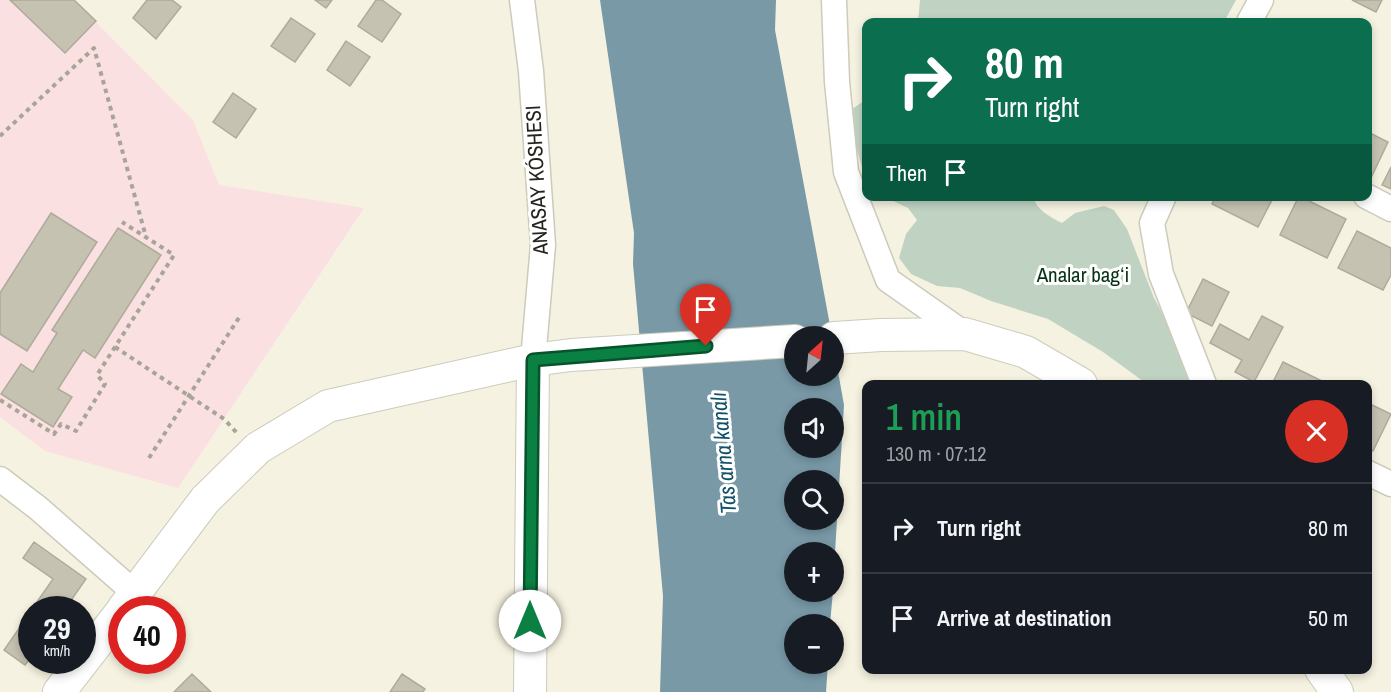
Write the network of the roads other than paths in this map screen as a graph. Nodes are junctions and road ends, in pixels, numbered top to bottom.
1 (522, 0) edge
2 (834, 0) edge
3 (1261, 0) edge
4 (1251, 18) edge
5 (1372, 199) edge
6 (1162, 201) edge
7 (1391, 209) edge
8 (965, 334) junction
9 (844, 337) edge
10 (784, 342) edge
11 (533, 360) junction
12 (1074, 380) edge
13 (1202, 380) edge
14 (1372, 475) edge
15 (0, 479) edge
16 (1391, 484) edge
17 (119, 596) edge
18 (132, 596) edge
19 (108, 628) edge
20 (1324, 674) edge
21 (59, 692) edge
22 (530, 692) edge
23 (1337, 692) edge

1 - 11 street, ANASAY KÓSHESI
2 - 8 street
3 - 4 street
5 - 7 street
6 - 13 street
8 - 9 street
8 - 12 street
10 - 11 street
11 - 18 street
11 - 22 street
14 - 16 street
15 - 17 street
19 - 21 street
20 - 23 street

